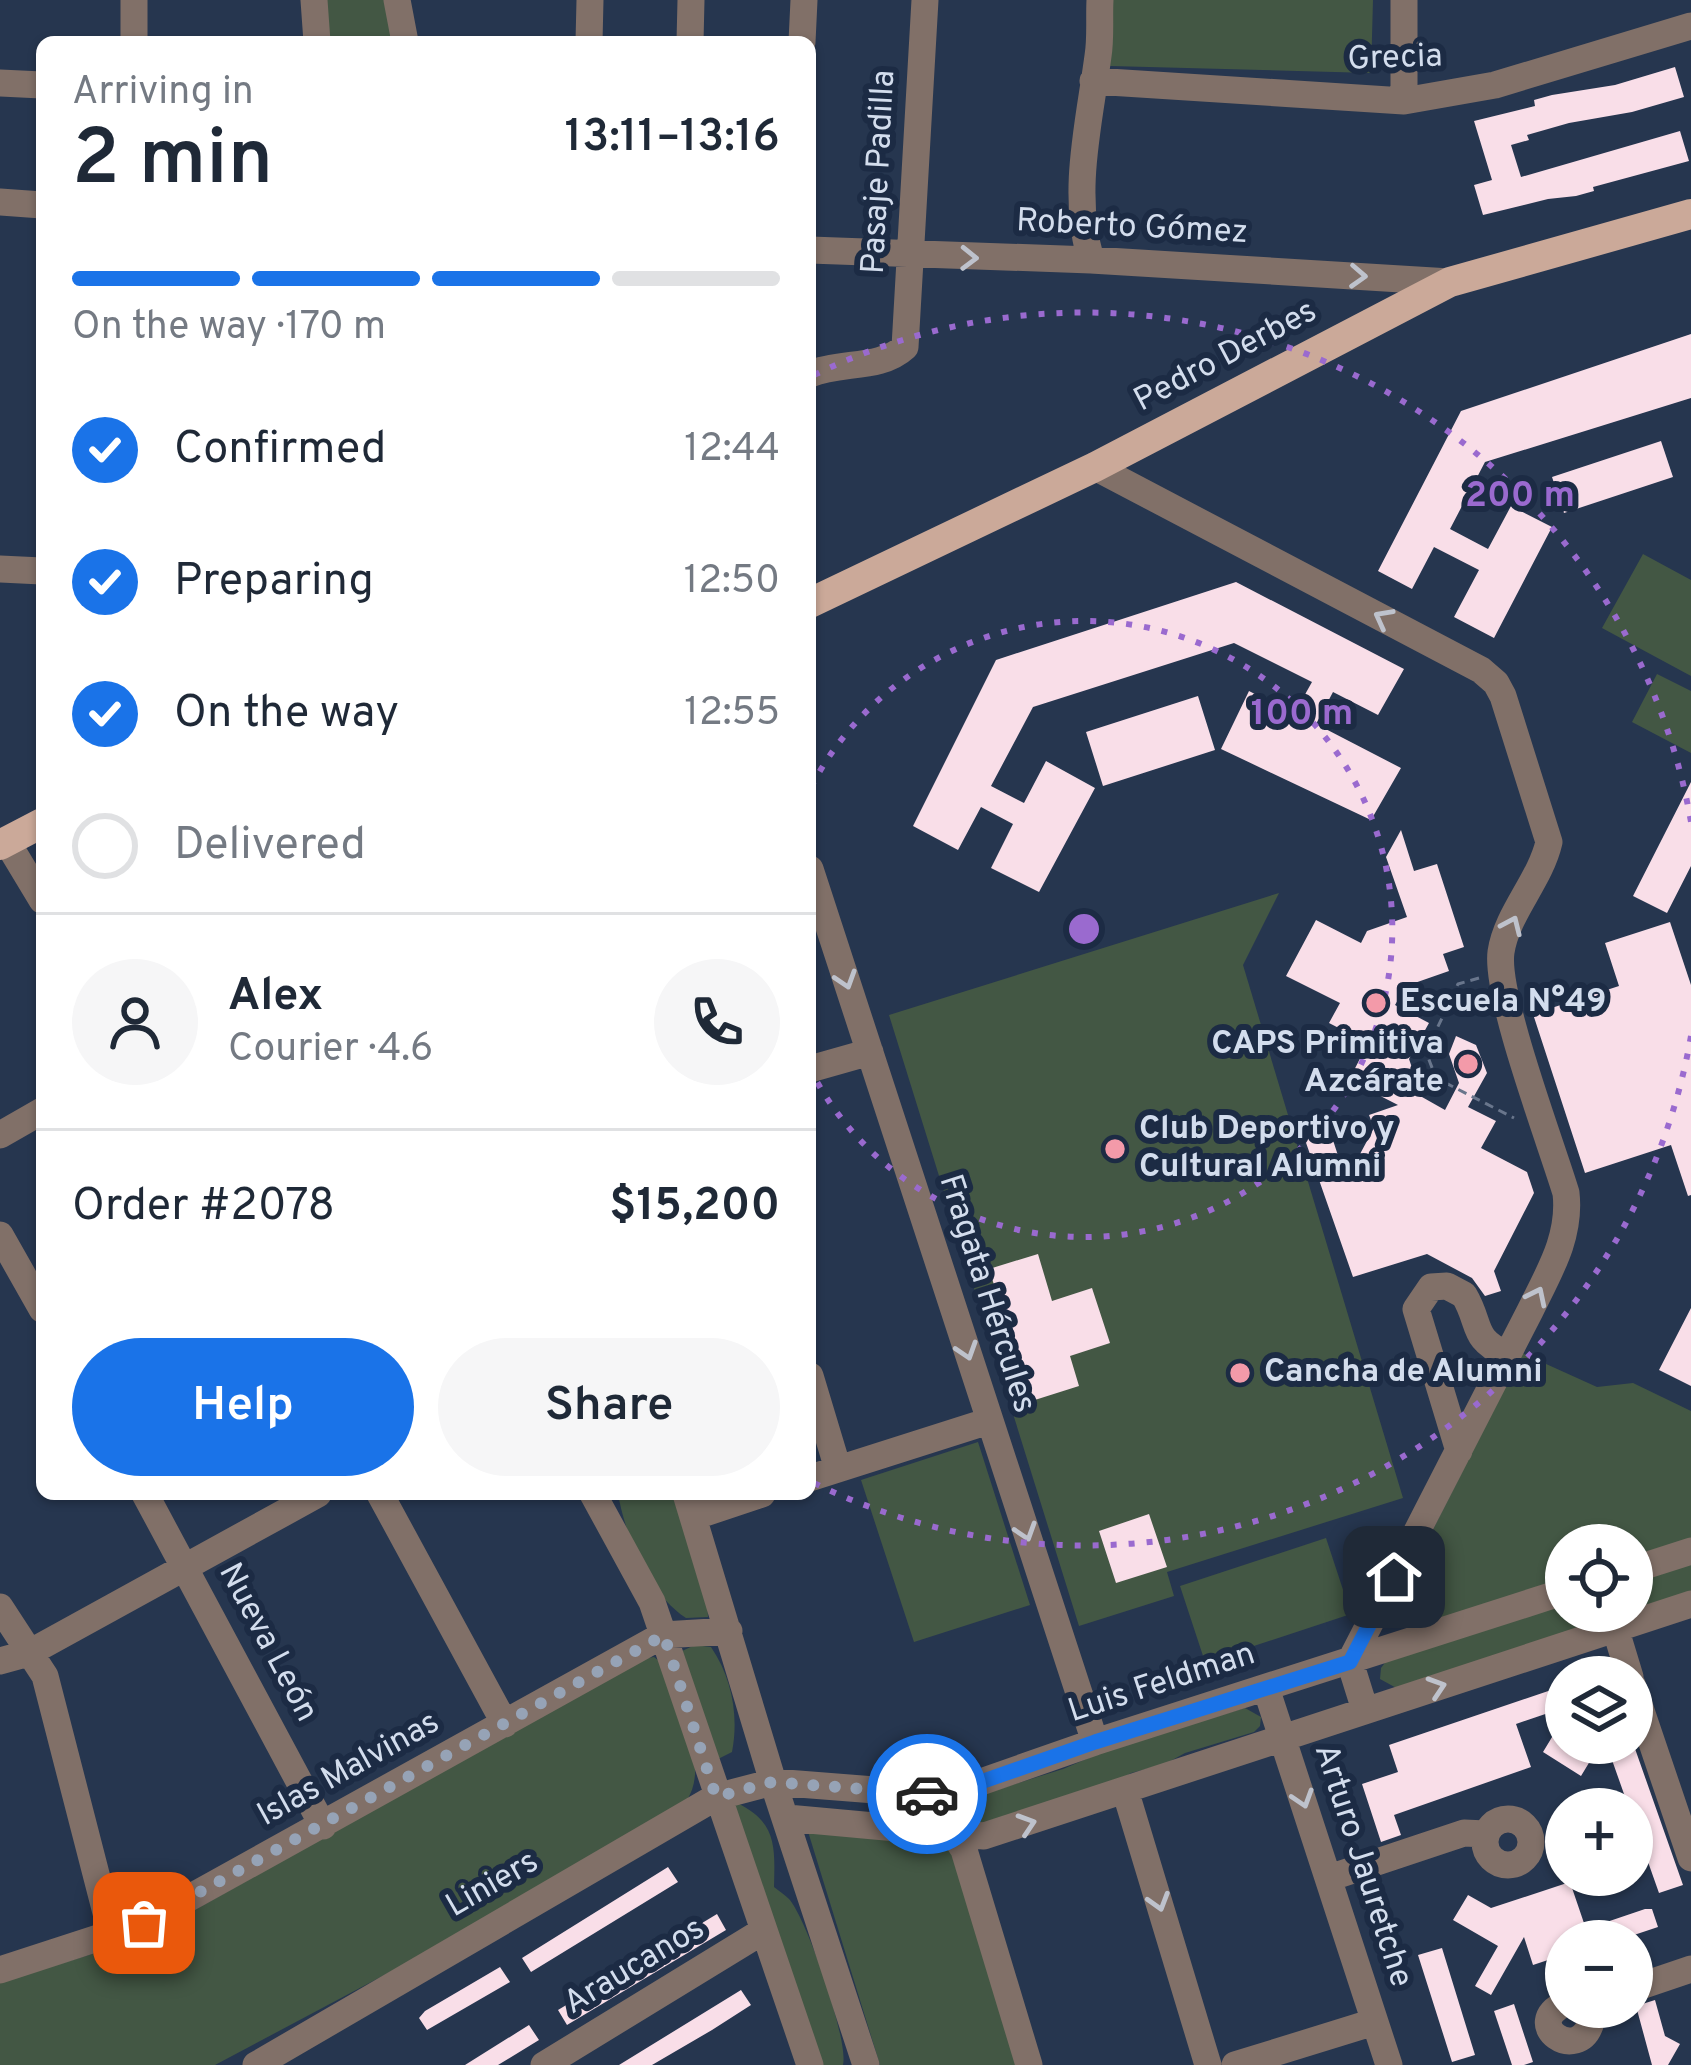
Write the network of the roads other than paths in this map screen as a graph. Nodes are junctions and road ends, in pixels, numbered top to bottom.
1 (134, 0) edge
2 (314, 0) edge
3 (398, 0) edge
4 (590, 0) edge
5 (691, 0) edge
6 (804, 0) edge
7 (925, 0) edge
8 (1100, 0) edge
9 (1404, 0) edge
10 (1691, 26) edge
11 (134, 36) edge
12 (316, 36) edge
13 (404, 36) edge
14 (589, 36) edge
15 (690, 36) edge
16 (802, 36) edge
17 (1093, 81) junction
18 (0, 82) edge
19 (36, 85) edge
20 (1404, 101) junction
21 (0, 202) edge
22 (36, 205) edge
23 (1691, 214) edge
24 (816, 250) edge
25 (912, 256) junction
26 (1091, 260) junction
27 (1450, 282) junction
28 (816, 372) edge
29 (1095, 467) junction
30 (0, 569) edge
31 (36, 571) edge
32 (816, 600) edge
33 (36, 826) edge
34 (3, 844) edge
35 (816, 886) edge
36 (36, 891) edge
37 (870, 1052) junction
38 (816, 1067) edge
39 (36, 1114) edge
40 (0, 1135) edge
41 (0, 1235) edge
42 (8, 1267) edge
43 (36, 1302) edge
44 (1507, 1355) junction
45 (816, 1396) edge
46 (989, 1421) junction
47 (1459, 1450) junction
48 (838, 1469) junction
49 (816, 1476) edge
50 (148, 1500) edge
51 (308, 1500) edge
52 (383, 1500) edge
53 (596, 1500) edge
54 (613, 1500) edge
55 (722, 1500) edge
56 (689, 1505) edge
57 (619, 1541) junction
58 (1691, 1551) edge
59 (1653, 1563) edge
60 (187, 1569) junction
61 (1545, 1598) edge
62 (1691, 1604) edge
63 (0, 1607) edge
64 (1653, 1612) edge
65 (729, 1630) junction
66 (1579, 1632) edge
67 (664, 1635) junction
68 (29, 1652) junction
69 (0, 1661) edge
70 (1350, 1662) junction
71 (1266, 1688) junction
72 (1365, 1710) junction
73 (505, 1724) junction
74 (1283, 1738) junction
75 (1095, 1742) junction
76 (1653, 1745) edge
77 (772, 1782) junction
78 (1124, 1790) junction
79 (926, 1794) junction
80 (716, 1797) junction
81 (787, 1818) junction
82 (323, 1826) junction
83 (952, 1832) junction
84 (1486, 1834) dead end
85 (1691, 1858) edge
86 (1329, 1878) junction
87 (763, 1931) junction
88 (112, 1936) junction
89 (1691, 1969) edge
90 (0, 1970) edge
91 (1653, 1982) edge
92 (1374, 2022) junction
93 (288, 2057) edge
94 (256, 2065) edge
95 (544, 2065) edge
96 (810, 2065) edge
97 (866, 2065) edge
98 (1029, 2065) edge
99 (1208, 2065) edge
100 (1235, 2065) edge
101 (1389, 2065) edge

1 - 11 street
2 - 12 street
3 - 13 street
4 - 14 street
5 - 15 street
6 - 16 street
7 - 25 street, Pasaje Padilla
8 - 17 street
9 - 20 street
10 - 20 street, Grecia
17 - 20 street, Grecia
17 - 26 street
18 - 19 street
21 - 22 street
23 - 27 main road, Pedro Derbes
24 - 25 street, Roberto Gómez
25 -> 26 street, Roberto Gómez
25 - 28 street, Pasaje Padilla
26 -> 27 street, Roberto Gómez
27 - 29 main road, Pedro Derbes
29 - 32 main road, Pedro Derbes
44 -> 29 street
30 - 31 street
33 - 34 main road
34 - 36 street
35 -> 37 street, Fragata Hércules
37 - 38 street
37 -> 46 street, Fragata Hércules
39 - 40 street
41 - 42 street
42 - 43 street
44 - 47 street
44 - 47 street
45 - 48 street
46 - 48 street
46 -> 75 street, Fragata Hércules
47 - 70 street
48 - 49 street
50 - 60 street, Nueva León
51 - 60 street
52 - 73 street
53 - 57 street
54 - 57 street
55 - 56 street
56 - 65 street
57 - 67 street
58 - 59 street
60 - 68 street
60 - 82 street, Nueva León
61 - 70 street, Luis Feldman
62 - 64 street
63 - 68 street
65 - 67 street, Islas Malvinas
65 - 77 street
72 -> 66 street
67 - 73 street, Islas Malvinas
67 - 80 street
68 - 69 street
68 - 88 street
70 - 71 street, Luis Feldman
70 - 72 street
71 - 74 street, Arturo Jauretche
71 - 75 street, Luis Feldman
72 - 74 street
73 - 82 street, Islas Malvinas
74 - 78 street
74 -> 86 street, Arturo Jauretche
75 - 79 street, Luis Feldman
76 - 85 street
77 - 79 street, Luis Feldman
77 - 80 street, Liniers
77 - 81 street
83 -> 78 street
78 -> 99 street
79 - 83 street
80 - 87 street
80 - 93 street, Liniers
81 - 83 street
81 - 97 street
82 - 88 street, Islas Malvinas
83 - 98 street
84 - 86 street
86 - 92 street, Arturo Jauretche
87 - 95 street, Araucanos
87 - 96 street
88 - 90 street, Islas Malvinas
89 - 91 street
92 - 100 street
92 - 101 street, Arturo Jauretche
93 - 94 street, Liniers

